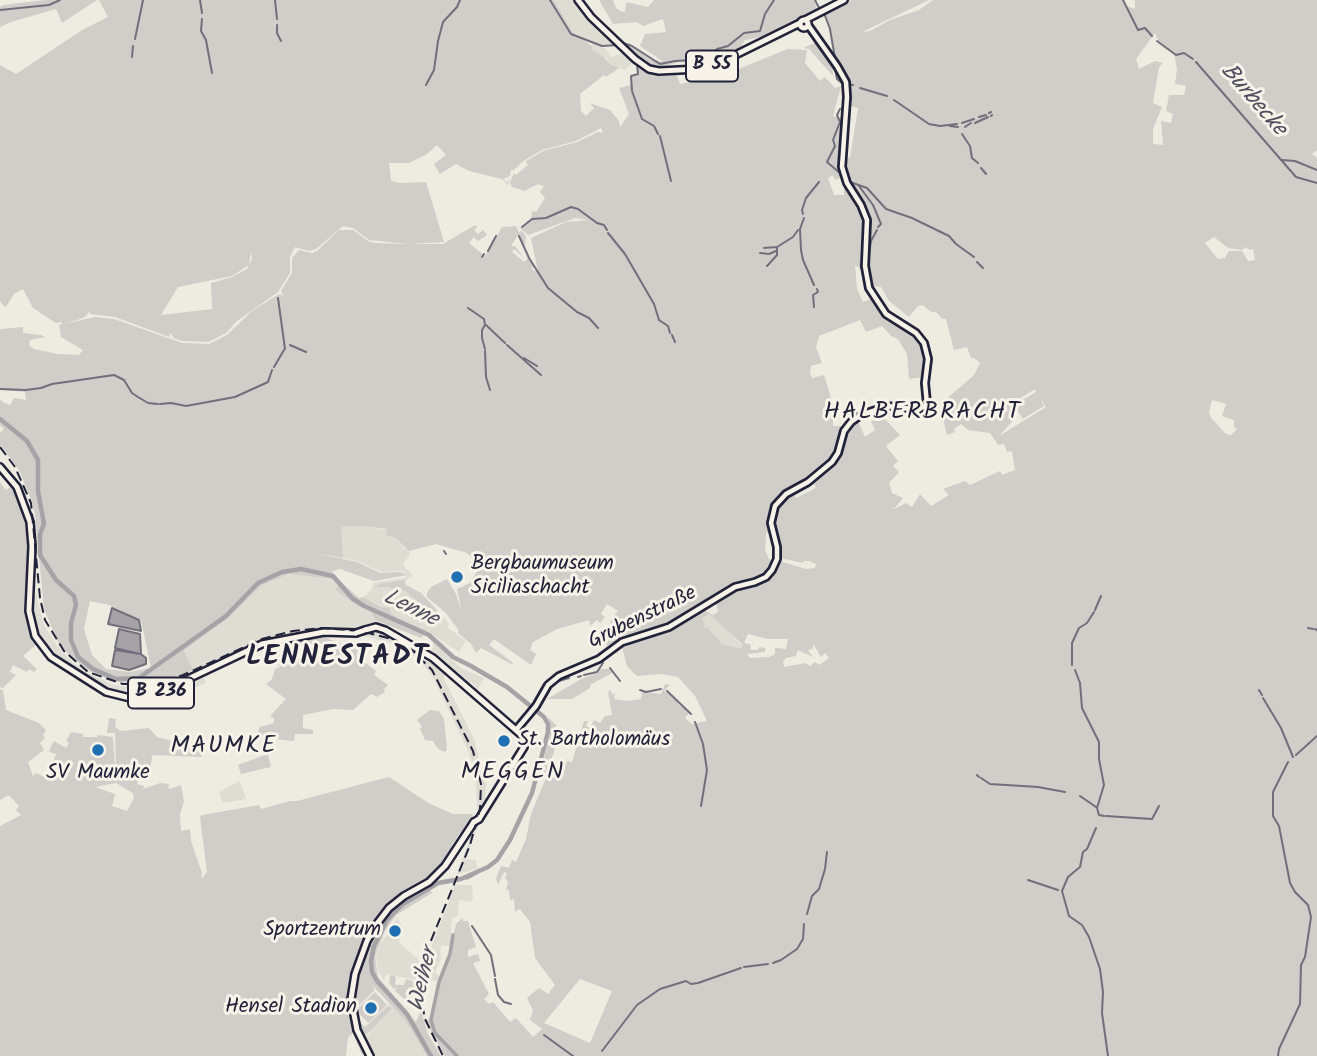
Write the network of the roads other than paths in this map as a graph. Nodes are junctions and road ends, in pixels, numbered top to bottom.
1 (578, 0) edge
2 (844, 0) edge
3 (804, 24) junction
4 (0, 467) edge
5 (516, 730) junction
6 (370, 1056) edge

1 - 3 main road, B 55
2 - 3 main road, B 55
3 - 5 main road, Grubenstraße
4 - 5 main road, B 236, bridge
5 - 6 main road

